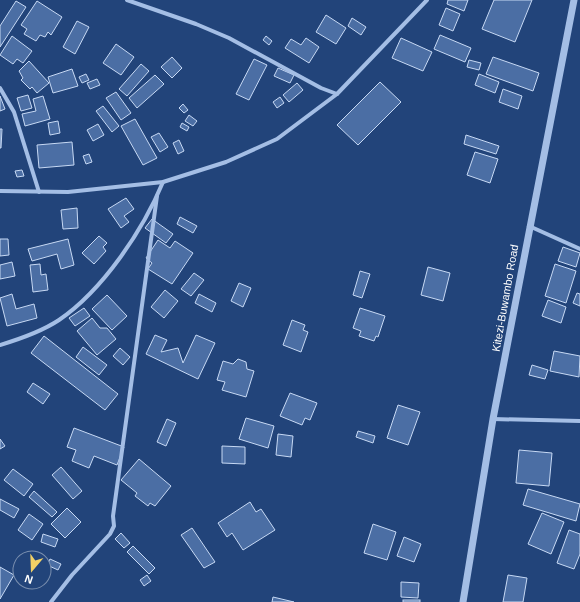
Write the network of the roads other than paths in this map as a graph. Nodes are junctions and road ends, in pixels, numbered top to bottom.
1 (127, 0) edge
2 (427, 0) edge
3 (574, 0) edge
4 (0, 88) edge
5 (338, 94) junction
6 (163, 182) junction
7 (0, 191) edge
8 (39, 192) junction
9 (157, 196) junction
10 (529, 226) junction
11 (580, 249) edge
12 (0, 345) edge
13 (493, 419) junction
14 (580, 421) edge
15 (51, 602) edge
16 (463, 602) edge

1 - 5 street
2 - 5 street
3 - 10 street, Kitezi-Buwambo Road
4 - 8 street
5 - 6 street
6 - 8 street
6 - 9 street
7 - 8 street
9 - 12 street
9 - 15 street
10 - 11 street
10 - 13 street, Kitezi-Buwambo Road
13 - 14 street
13 - 16 street, Kitezi-Buwambo Road

